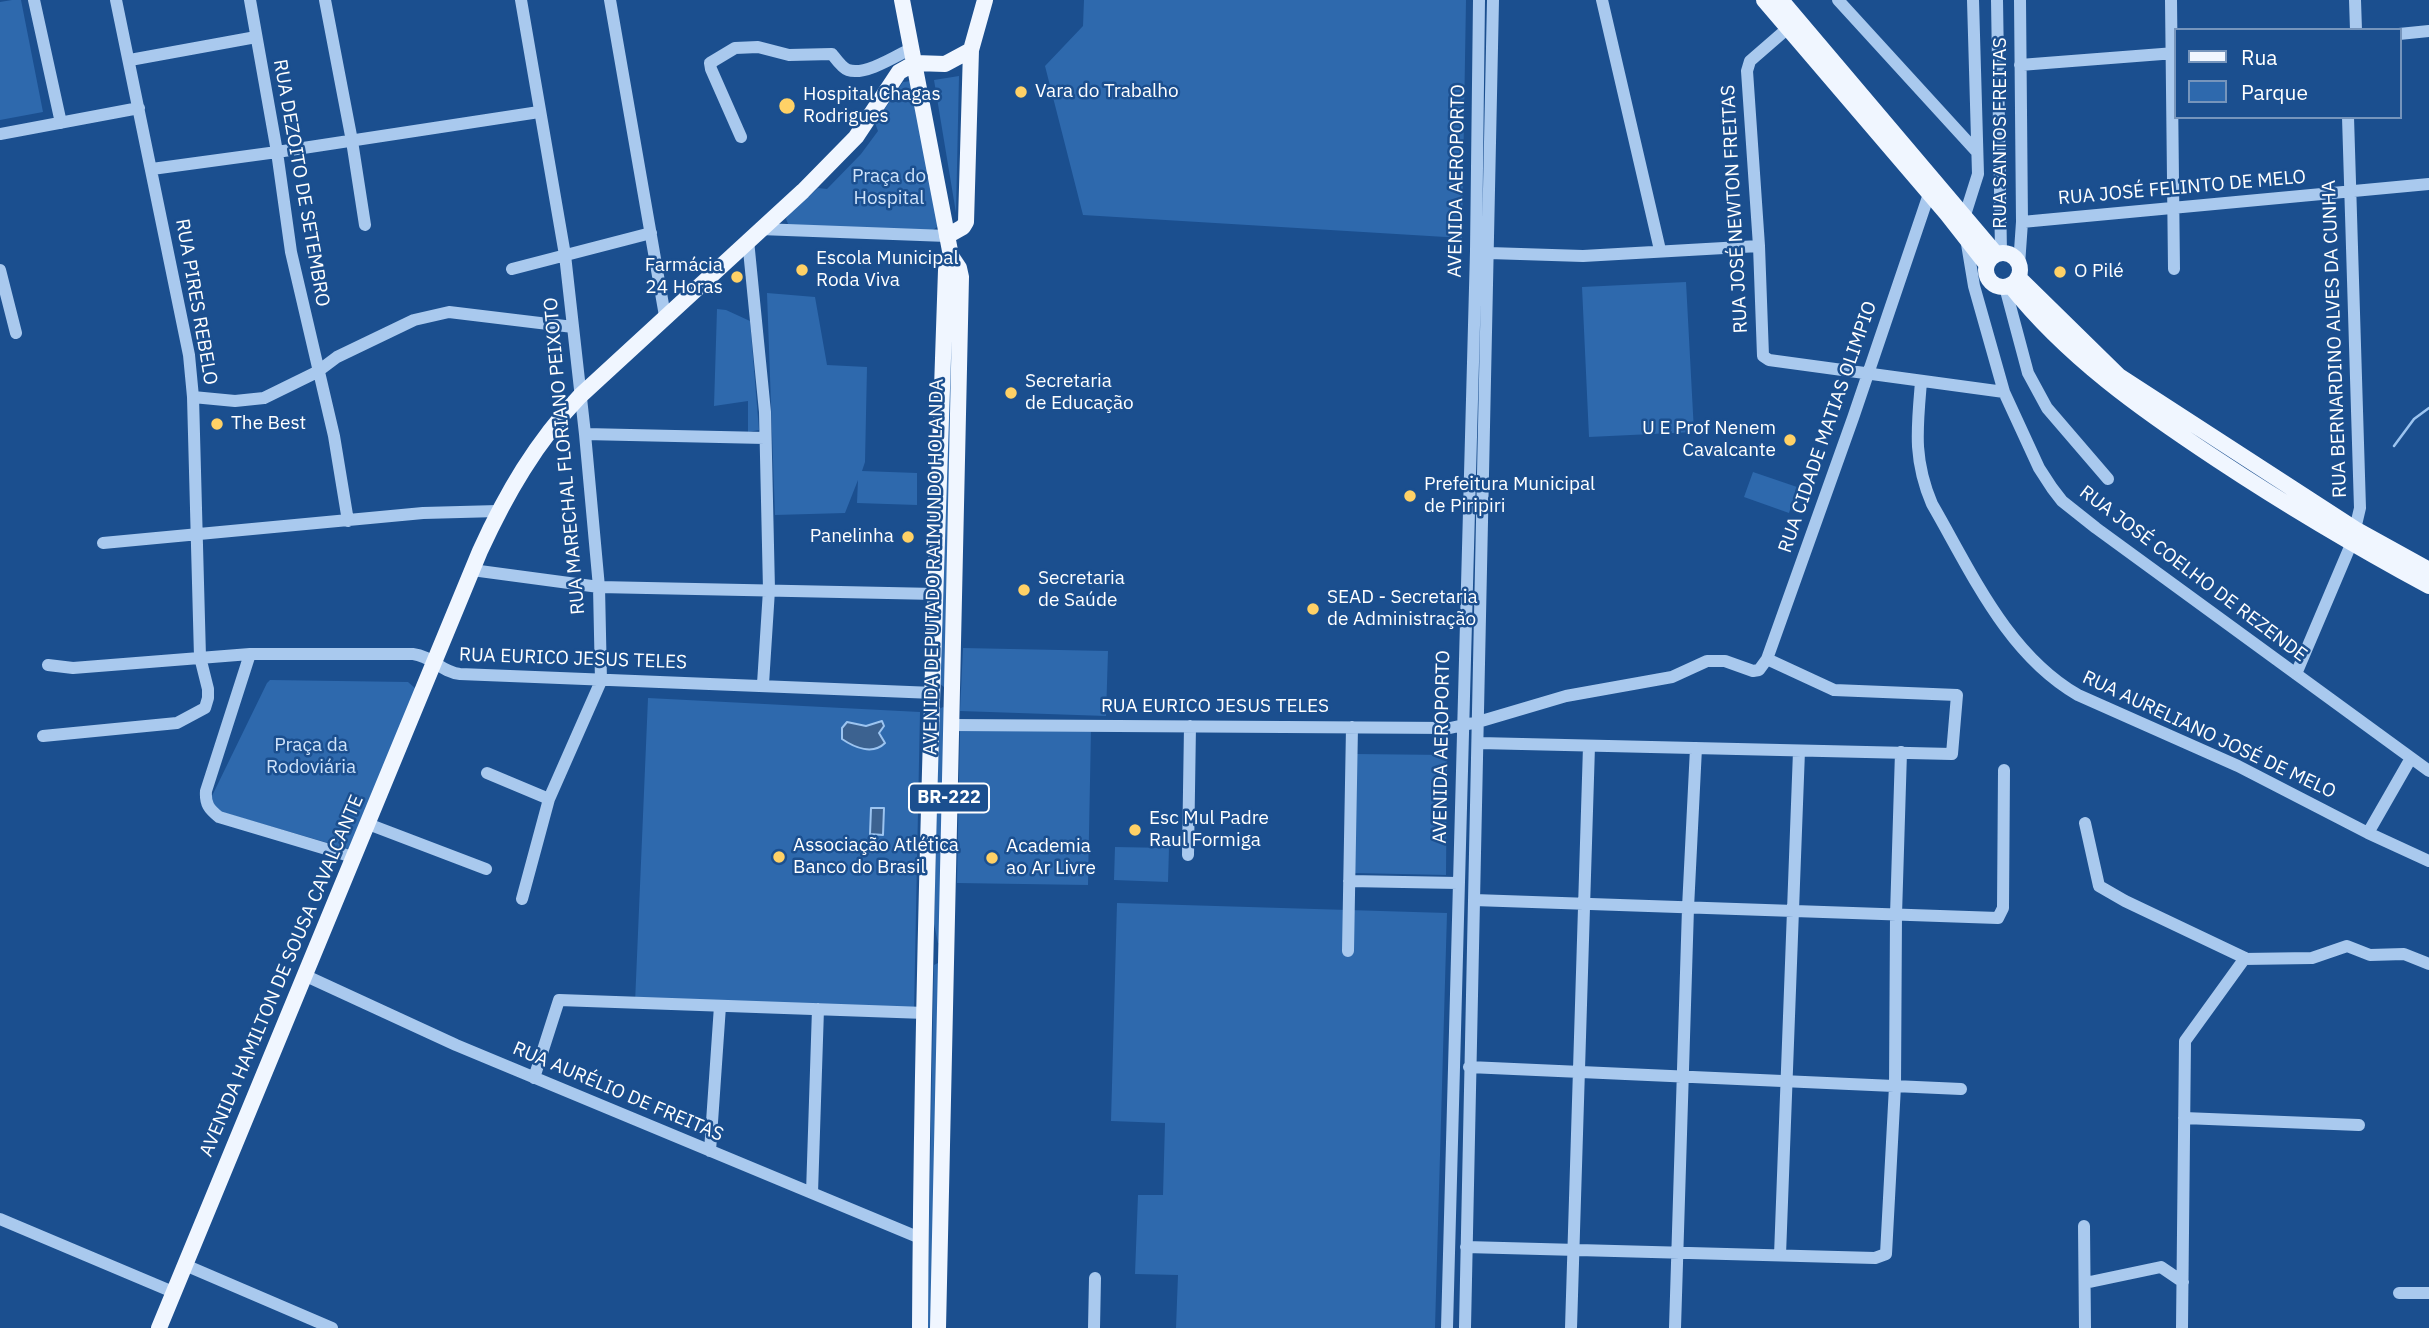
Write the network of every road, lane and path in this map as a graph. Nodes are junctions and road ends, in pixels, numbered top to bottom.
1 (34, 0) edge
2 (116, 0) edge
3 (250, 0) edge
4 (325, 0) edge
5 (521, 0) edge
6 (610, 0) edge
7 (902, 0) edge
8 (1479, 0) edge
9 (1493, 0) edge
10 (1602, 0) edge
11 (1764, 0) edge
12 (1781, 0) edge
13 (1838, 0) edge
14 (1973, 0) edge
15 (1997, 0) edge
16 (2020, 0) edge
17 (2171, 0) edge
18 (2356, 0) edge
19 (987, 2) edge
20 (1788, 28) junction
21 (2356, 28) edge
22 (2429, 31) edge
23 (2401, 34) edge
24 (256, 37) junction
25 (971, 50) junction
26 (2173, 53) edge
27 (913, 56) junction
28 (130, 60) junction
29 (945, 64) junction
30 (2020, 65) junction
31 (968, 78) junction
32 (139, 108) junction
33 (539, 112) junction
34 (2348, 119) edge
35 (61, 123) junction
36 (0, 134) edge
37 (741, 137) dead end
38 (352, 141) junction
39 (277, 152) junction
40 (1977, 152) junction
41 (152, 169) junction
42 (2429, 184) edge
43 (2349, 192) junction
44 (1929, 194) junction
45 (2172, 207) junction
46 (1965, 215) junction
47 (2022, 222) junction
48 (365, 225) dead end
49 (651, 233) junction
50 (754, 234) junction
51 (947, 236) junction
52 (1966, 237) junction
53 (1759, 246) junction
54 (1660, 250) junction
55 (1489, 253) junction
56 (565, 255) junction
57 (1994, 257) junction
58 (952, 265) junction
59 (512, 269) dead end
60 (2174, 269) dead end
61 (0, 270) edge
62 (2013, 279) junction
63 (665, 316) junction
64 (573, 327) junction
65 (16, 333) dead end
66 (317, 372) junction
67 (1868, 375) junction
68 (1921, 382) junction
69 (2004, 392) junction
70 (580, 396) junction
71 (193, 397) junction
72 (585, 434) junction
73 (765, 438) junction
74 (2108, 479) dead end
75 (498, 511) junction
76 (348, 521) junction
77 (195, 536) junction
78 (2354, 536) junction
79 (103, 543) dead end
80 (472, 570) junction
81 (2429, 570) edge
82 (2429, 586) edge
83 (599, 587) junction
84 (769, 590) junction
85 (936, 594) junction
86 (250, 653) junction
87 (200, 657) junction
88 (1767, 659) junction
89 (435, 661) junction
90 (48, 665) dead end
91 (1759, 670) joint
92 (2296, 674) junction
93 (601, 681) junction
94 (763, 684) junction
95 (934, 693) junction
96 (1478, 722) junction
97 (951, 725) junction
98 (1190, 726) junction
99 (1462, 726) junction
100 (1352, 727) junction
101 (43, 736) dead end
102 (1479, 743) junction
103 (1589, 746) junction
104 (1696, 748) junction
105 (1799, 751) junction
106 (1901, 752) junction
107 (2411, 758) junction
108 (2004, 770) dead end
109 (2429, 771) edge
110 (487, 773) dead end
111 (549, 799) junction
112 (2085, 823) dead end
113 (368, 824) junction
114 (2368, 833) junction
115 (1188, 855) dead end
116 (353, 856) junction
117 (2429, 861) edge
118 (486, 869) dead end
119 (1349, 881) junction
120 (1458, 883) junction
121 (522, 899) dead end
122 (1474, 900) junction
123 (1584, 904) junction
124 (1688, 908) junction
125 (1793, 912) junction
126 (1896, 915) junction
127 (926, 948) junction
128 (946, 951) junction
129 (1348, 951) dead end
130 (2244, 958) junction
131 (2429, 964) edge
132 (304, 975) junction
133 (720, 1006) junction
134 (818, 1009) junction
135 (925, 1013) junction
136 (1469, 1067) junction
137 (1578, 1072) junction
138 (1683, 1076) junction
139 (534, 1078) junction
140 (1786, 1081) junction
141 (1895, 1086) junction
142 (1961, 1089) dead end
143 (2184, 1118) junction
144 (2359, 1125) dead end
145 (710, 1151) junction
146 (812, 1194) junction
147 (0, 1219) edge
148 (2084, 1226) dead end
149 (920, 1238) junction
150 (1466, 1247) junction
151 (1574, 1250) junction
152 (1677, 1253) junction
153 (1780, 1255) junction
154 (184, 1265) junction
155 (1095, 1279) dead end
156 (2182, 1282) junction
157 (2085, 1283) junction
158 (173, 1292) junction
159 (2399, 1293) dead end
160 (2429, 1293) edge
161 (159, 1328) edge
162 (332, 1328) edge
163 (920, 1328) edge
164 (938, 1328) edge
165 (1094, 1328) edge
166 (1447, 1328) edge
167 (1465, 1328) edge
168 (1571, 1328) edge
169 (1675, 1328) edge
170 (2085, 1328) edge
171 (2182, 1328) edge

1 - 35 street
2 - 28 street, RUA PIRES REBELO
3 - 24 street, RUA DEZOITO DE SETEMBRO
4 - 38 street
5 - 33 street, RUA MARECHAL FLORIANO PEIXOTO
6 - 49 street
7 - 27 main road, BR-222
8 - 99 street, AVENIDA AEROPORTO
9 - 55 street, AVENIDA AEROPORTO
10 - 54 street
11 - 20 main road
12 - 46 main road
13 - 40 street
14 - 40 street
15 - 57 street
16 - 30 street, RUA SANTOS FREITAS
17 - 26 street
18 - 21 street
19 - 25 main road
20 - 44 main road
20 - 53 street, RUA JOSÉ NEWTON FREITAS
22 - 23 street
24 - 28 street
24 - 39 street, RUA DEZOITO DE SETEMBRO
25 - 29 main road
25 - 31 main road
26 - 30 street
26 - 45 street
27 - 29 main road
27 - 37 street
27 - 50 main road, AVENIDA HAMILTON DE SOUSA CAVALCANTE
27 - 51 main road, BR-222
28 - 32 street, RUA PIRES REBELO
29 - 31 main road
30 - 47 street, RUA SANTOS FREITAS
31 - 51 main road
32 - 35 street
32 - 41 street, RUA PIRES REBELO
33 - 38 street
33 - 56 street, RUA MARECHAL FLORIANO PEIXOTO
34 - 43 street, RUA BERNARDINO ALVES DA CUNHA
35 - 36 street
38 - 39 street
38 - 48 street
39 - 41 street
39 - 66 street, RUA DEZOITO DE SETEMBRO
40 - 46 street
41 - 71 street, RUA PIRES REBELO
42 - 43 street, RUA JOSÉ FELINTO DE MELO
43 - 45 street, RUA JOSÉ FELINTO DE MELO
43 - 78 street, RUA BERNARDINO ALVES DA CUNHA
44 - 52 main road
44 - 67 street, RUA CIDADE MATIAS OLIMPIO
45 - 47 street, RUA JOSÉ FELINTO DE MELO
45 - 60 street
46 - 57 main road
47 - 62 street, RUA SANTOS FREITAS
49 - 56 street
49 - 63 street
50 - 51 street
50 - 63 main road, AVENIDA HAMILTON DE SOUSA CAVALCANTE
50 - 73 street
51 - 58 main road, BR-222
52 - 57 main road
52 - 69 street, RUA JOSÉ COELHO DE REZENDE
53 - 54 street
53 - 67 street, RUA JOSÉ NEWTON FREITAS
54 - 55 street
55 - 96 street, AVENIDA AEROPORTO
56 - 59 street
56 - 64 street, RUA MARECHAL FLORIANO PEIXOTO
57 - 62 main road
57 - 62 main road
58 - 85 main road, AVENIDA DEPUTADO RAIMUNDO HOLANDA / BR-222
58 - 97 main road, AVENIDA DEPUTADO RAIMUNDO HOLANDA / BR-222
61 - 65 street
62 - 74 street, RUA JOSÉ COELHO DE REZENDE
62 - 78 main road
63 - 70 main road, AVENIDA HAMILTON DE SOUSA CAVALCANTE
64 - 66 street
64 - 70 street, RUA MARECHAL FLORIANO PEIXOTO
66 - 71 street
66 - 76 street, RUA DEZOITO DE SETEMBRO
67 - 68 street
67 - 88 street, RUA CIDADE MATIAS OLIMPIO
68 - 69 street
68 - 114 street, RUA AURELIANO JOSÉ DE MELO
69 - 92 street, RUA JOSÉ COELHO DE REZENDE
70 - 72 street, RUA MARECHAL FLORIANO PEIXOTO
70 - 75 main road, AVENIDA HAMILTON DE SOUSA CAVALCANTE
71 - 77 street, RUA PIRES REBELO
72 - 73 street
72 - 83 street, RUA MARECHAL FLORIANO PEIXOTO
73 - 84 street
75 - 76 street
75 - 80 main road, AVENIDA HAMILTON DE SOUSA CAVALCANTE
76 - 77 street
77 - 79 street
77 - 87 street, RUA PIRES REBELO
78 - 81 main road
78 - 82 main road
78 - 92 street, RUA BERNARDINO ALVES DA CUNHA
80 - 83 street
80 - 89 main road, AVENIDA HAMILTON DE SOUSA CAVALCANTE
83 - 84 street
83 - 93 street, RUA MARECHAL FLORIANO PEIXOTO
84 - 85 street
84 - 94 street
85 - 95 main road, AVENIDA DEPUTADO RAIMUNDO HOLANDA / BR-222
86 - 87 street, RUA EURICO JESUS TELES
86 - 89 street, RUA EURICO JESUS TELES
86 - 116 street
87 - 90 street, RUA EURICO JESUS TELES
87 - 101 street, RUA PIRES REBELO
88 - 91 street, RUA CIDADE MATIAS OLIMPIO
88 - 106 street
89 - 93 street, RUA EURICO JESUS TELES
89 - 113 main road, AVENIDA HAMILTON DE SOUSA CAVALCANTE
91 - 96 street, RUA EURICO JESUS TELES
92 - 107 street, RUA JOSÉ COELHO DE REZENDE
93 - 94 street, RUA EURICO JESUS TELES
93 - 111 street, RUA MARECHAL FLORIANO PEIXOTO
94 - 95 street, RUA EURICO JESUS TELES
95 - 127 main road, AVENIDA DEPUTADO RAIMUNDO HOLANDA / BR-222
96 - 99 street, RUA EURICO JESUS TELES
96 - 102 street, AVENIDA AEROPORTO
97 - 98 street, RUA EURICO JESUS TELES
97 - 128 main road, AVENIDA DEPUTADO RAIMUNDO HOLANDA / BR-222
98 - 100 street, RUA EURICO JESUS TELES
98 - 115 street
99 - 100 street, RUA EURICO JESUS TELES
99 - 120 street, AVENIDA AEROPORTO
100 - 119 street
102 - 103 street
102 - 122 street, AVENIDA AEROPORTO
103 - 104 street
103 - 123 street
104 - 105 street
104 - 124 street
105 - 106 street
105 - 125 street
106 - 126 street
107 - 109 street, RUA JOSÉ COELHO DE REZENDE
107 - 114 street
108 - 126 street
110 - 111 street
111 - 121 street, RUA MARECHAL FLORIANO PEIXOTO
112 - 130 street
113 - 116 main road, AVENIDA HAMILTON DE SOUSA CAVALCANTE
113 - 118 street
114 - 117 street, RUA AURELIANO JOSÉ DE MELO
116 - 132 main road, AVENIDA HAMILTON DE SOUSA CAVALCANTE
119 - 120 street
119 - 129 street
120 - 166 street, AVENIDA AEROPORTO
122 - 123 street
122 - 136 street, AVENIDA AEROPORTO
123 - 124 street
123 - 137 street
124 - 125 street
124 - 138 street
125 - 126 street
125 - 140 street
126 - 141 street
127 - 128 main road
127 - 135 main road, AVENIDA DEPUTADO RAIMUNDO HOLANDA / BR-222
128 - 164 main road, AVENIDA DEPUTADO RAIMUNDO HOLANDA / BR-222
130 - 131 street
130 - 143 street
132 - 139 street, RUA AURÉLIO DE FREITAS
132 - 154 main road, AVENIDA HAMILTON DE SOUSA CAVALCANTE
133 - 134 street
133 - 139 street
133 - 145 street
134 - 135 street
134 - 146 street
135 - 149 main road, AVENIDA DEPUTADO RAIMUNDO HOLANDA / BR-222
136 - 137 street
136 - 150 street, AVENIDA AEROPORTO
137 - 138 street
137 - 151 street
138 - 140 street
138 - 152 street
139 - 145 street, RUA AURÉLIO DE FREITAS
140 - 141 street
140 - 153 street
141 - 142 street
141 - 153 street
143 - 144 street
143 - 156 street
145 - 146 street, RUA AURÉLIO DE FREITAS
146 - 149 street, RUA AURÉLIO DE FREITAS
147 - 158 street
148 - 157 street
149 - 163 main road, AVENIDA DEPUTADO RAIMUNDO HOLANDA / BR-222
150 - 151 street
150 - 167 street, AVENIDA AEROPORTO
151 - 152 street
151 - 168 street
152 - 153 street
152 - 169 street
154 - 158 main road, AVENIDA HAMILTON DE SOUSA CAVALCANTE
154 - 162 street
155 - 165 street
156 - 157 street
156 - 171 street
157 - 170 street
158 - 161 main road, AVENIDA HAMILTON DE SOUSA CAVALCANTE
159 - 160 street

